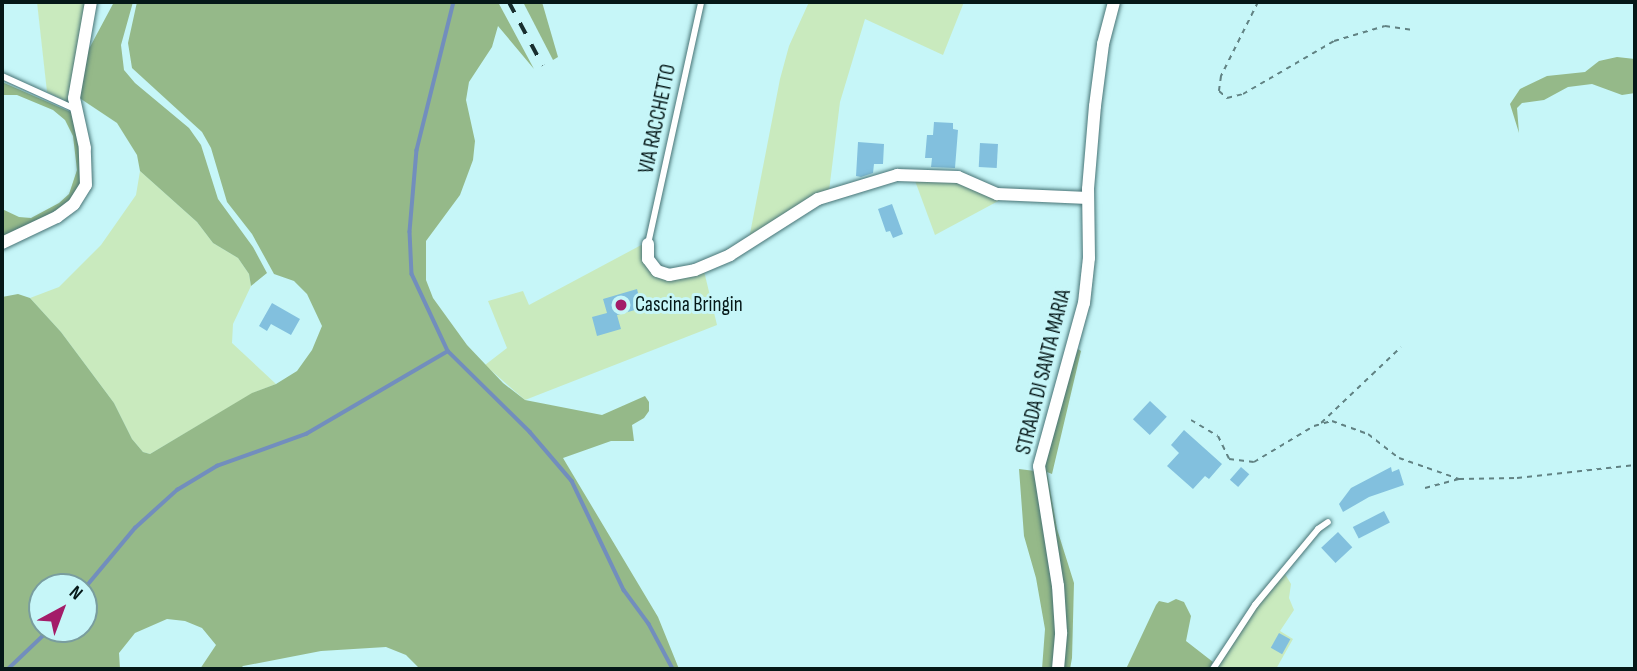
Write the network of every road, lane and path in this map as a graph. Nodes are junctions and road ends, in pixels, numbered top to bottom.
1 (91, 2) edge
2 (701, 2) edge
3 (1114, 2) edge
4 (1258, 2) edge
5 (1415, 30) dead end
6 (2, 76) edge
7 (75, 109) junction
8 (1088, 198) junction
9 (2, 243) edge
10 (648, 244) joint
11 (1401, 347) dead end
12 (1191, 420) dead end
13 (1320, 424) junction
14 (1635, 464) edge
15 (1459, 478) junction
16 (1425, 488) dead end
17 (1328, 522) dead end
18 (1058, 669) edge
19 (1213, 669) edge

1 - 7 street
2 - 10 lane, VIA RACCHETTO
3 - 8 street, STRADA DI SANTA MARIA
4 - 5 path
6 - 7 lane
7 - 9 street
8 - 10 street
8 - 18 street, STRADA DI SANTA MARIA
11 - 13 path
12 - 13 path
13 - 15 path
14 - 15 path
15 - 16 path
17 - 19 lane

